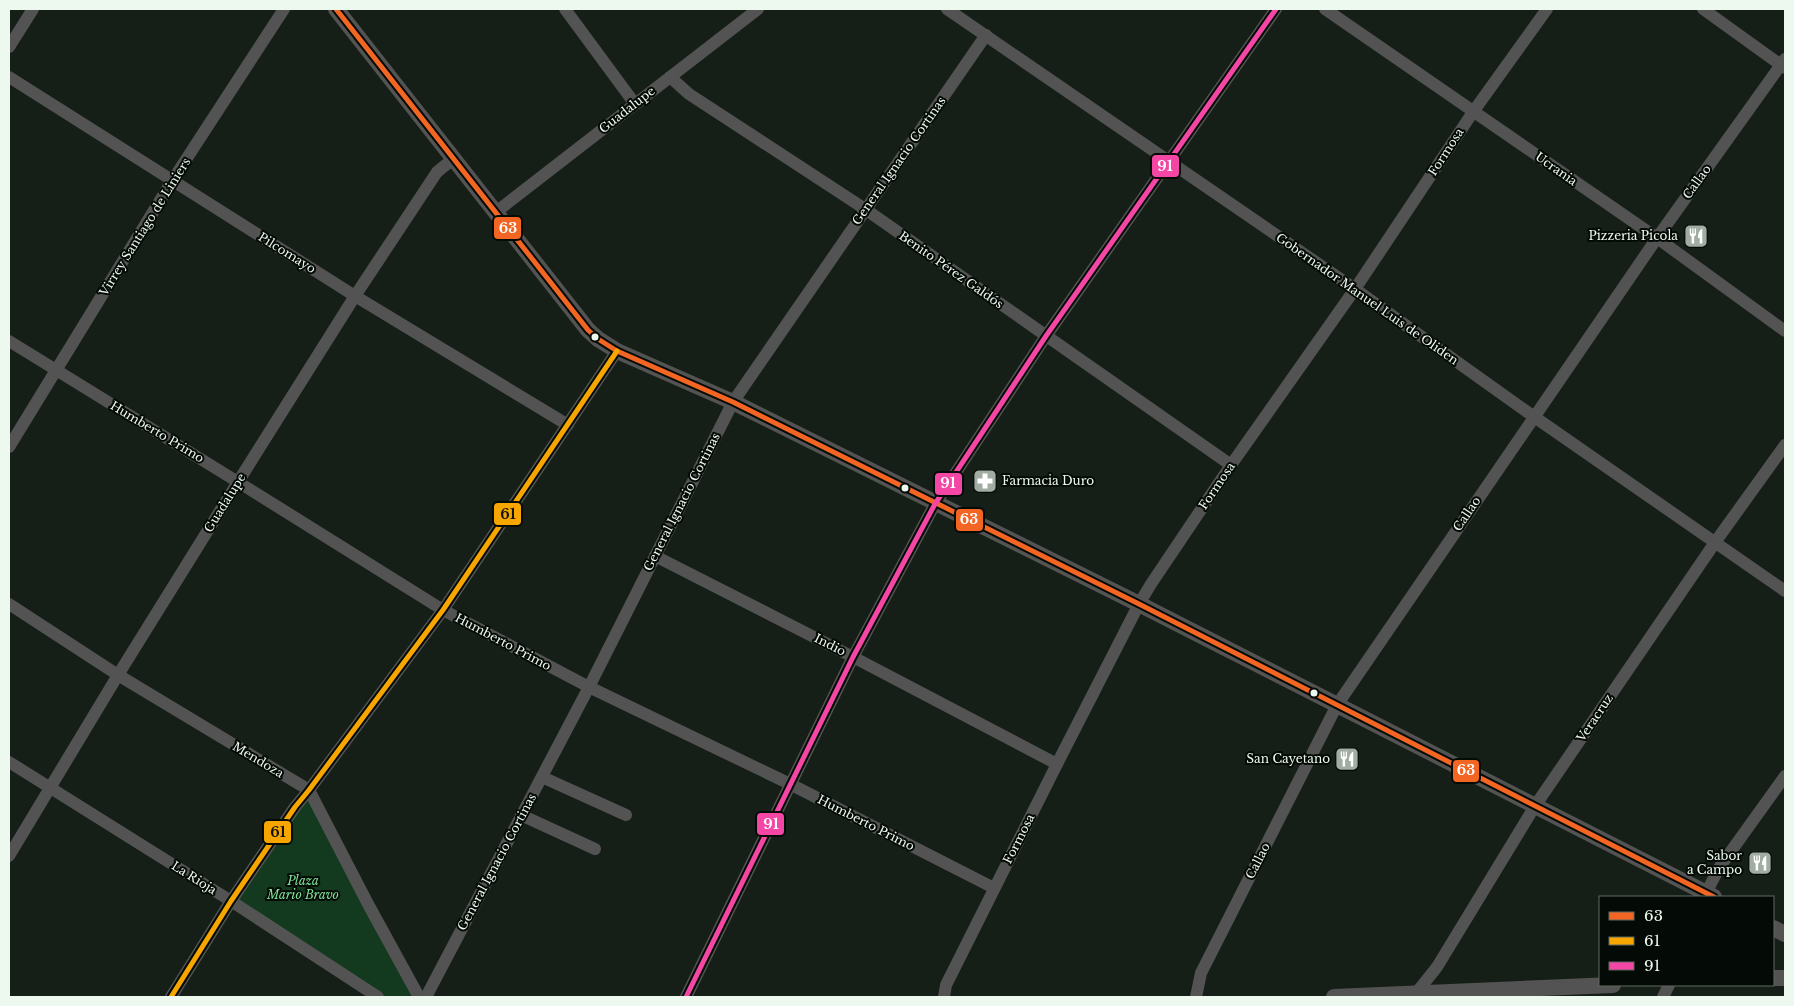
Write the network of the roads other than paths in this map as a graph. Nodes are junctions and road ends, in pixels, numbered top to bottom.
1 (32, 9) edge
2 (284, 9) edge
3 (336, 9) edge
4 (565, 9) edge
5 (756, 9) edge
6 (947, 9) edge
7 (1276, 9) edge
8 (1325, 9) edge
9 (1548, 9) edge
10 (1703, 9) edge
11 (986, 35) junction
12 (9, 47) edge
13 (1784, 64) edge
14 (9, 77) edge
15 (670, 77) junction
16 (635, 104) junction
17 (1472, 112) junction
18 (453, 159) junction
19 (1169, 161) junction
20 (172, 181) junction
21 (866, 209) junction
22 (496, 212) junction
23 (1657, 238) junction
24 (1355, 290) junction
25 (355, 296) junction
26 (1785, 331) edge
27 (1046, 336) junction
28 (9, 341) edge
29 (618, 351) junction
30 (56, 370) junction
31 (733, 402) junction
32 (1533, 416) junction
33 (568, 425) junction
34 (9, 446) edge
35 (1785, 446) edge
36 (1231, 465) junction
37 (238, 482) junction
38 (935, 504) junction
39 (1716, 541) junction
40 (655, 556) junction
41 (1785, 591) edge
42 (9, 604) edge
43 (1139, 604) junction
44 (443, 610) junction
45 (853, 657) junction
46 (118, 675) junction
47 (588, 687) junction
48 (1337, 705) junction
49 (9, 762) edge
50 (1056, 764) junction
51 (1785, 776) edge
52 (542, 777) junction
53 (790, 784) junction
54 (51, 788) junction
55 (309, 790) junction
56 (1535, 806) junction
57 (521, 815) junction
58 (626, 815) dead end
59 (595, 849) dead end
60 (9, 856) edge
61 (994, 888) junction
62 (1708, 896) edge
63 (231, 901) junction
64 (1599, 986) edge
65 (1415, 995) edge
66 (171, 997) edge
67 (378, 997) edge
68 (419, 997) edge
69 (426, 997) edge
70 (686, 997) edge
71 (944, 997) edge
72 (1196, 997) edge
73 (1334, 997) edge

1 - 12 street
2 - 20 street, Virrey Santiago de Liniers
3 - 18 street
4 - 16 street
5 - 15 street, Guadalupe
6 - 11 street, Gobernador Manuel Luis de Oliden
7 - 19 street
8 - 17 street, Ucrania
9 - 17 street, Formosa
10 - 13 street
11 - 19 street, Gobernador Manuel Luis de Oliden
11 - 21 street, General Ignacio Cortinas
13 - 23 street, Callao
14 - 20 street, Pilcomayo
15 - 16 street, Guadalupe
15 - 21 street, Benito Pérez Galdós
16 - 22 street, Guadalupe
17 - 23 street, Ucrania
17 - 24 street, Formosa
18 - 22 street
18 - 25 street, Guadalupe
19 - 24 street, Gobernador Manuel Luis de Oliden
19 - 27 street
20 - 25 street, Pilcomayo
20 - 30 street, Virrey Santiago de Liniers
21 - 27 street, Benito Pérez Galdós
21 - 31 street, General Ignacio Cortinas
22 - 29 street
23 - 26 street, Ucrania
23 - 32 street, Callao
24 - 32 street, Gobernador Manuel Luis de Oliden
24 - 36 street, Formosa
25 - 33 street, Pilcomayo
25 - 37 street, Guadalupe
27 - 36 street, Benito Pérez Galdós
27 - 38 street
28 - 30 street, Humberto Primo
29 - 31 street
29 - 33 street
30 - 34 street, Virrey Santiago de Liniers
30 - 37 street, Humberto Primo
31 - 38 street
31 - 40 street, General Ignacio Cortinas
32 - 39 street, Gobernador Manuel Luis de Oliden
32 - 48 street, Callao
33 - 44 street
35 - 39 street, Veracruz
36 - 43 street, Formosa
37 - 44 street, Humberto Primo
37 - 46 street, Guadalupe
38 - 43 street
38 - 45 street
39 - 41 street, Gobernador Manuel Luis de Oliden
39 - 56 street, Veracruz
40 - 45 street, Indio
40 - 47 street, General Ignacio Cortinas
42 - 46 street, Mendoza
43 - 48 street
43 - 50 street, Formosa
44 - 47 street, Humberto Primo
44 - 55 street
45 - 50 street, Indio
45 - 53 street
46 - 54 street, Guadalupe
46 - 55 street, Mendoza
47 - 52 street, General Ignacio Cortinas
47 - 53 street, Humberto Primo
48 - 56 street
48 - 72 street, Callao
49 - 54 street, La Rioja
50 - 61 street, Formosa
51 - 62 street
52 - 57 street, General Ignacio Cortinas
52 - 58 street
53 - 61 street, Humberto Primo
53 - 70 street
54 - 60 street, Guadalupe
54 - 63 street, La Rioja
55 - 63 street
55 - 68 street
56 - 62 street
56 - 65 street, Veracruz
57 - 59 street
57 - 69 street, General Ignacio Cortinas
61 - 71 street, Formosa
63 - 66 street
63 - 67 street, La Rioja
64 - 65 street
65 - 73 street

